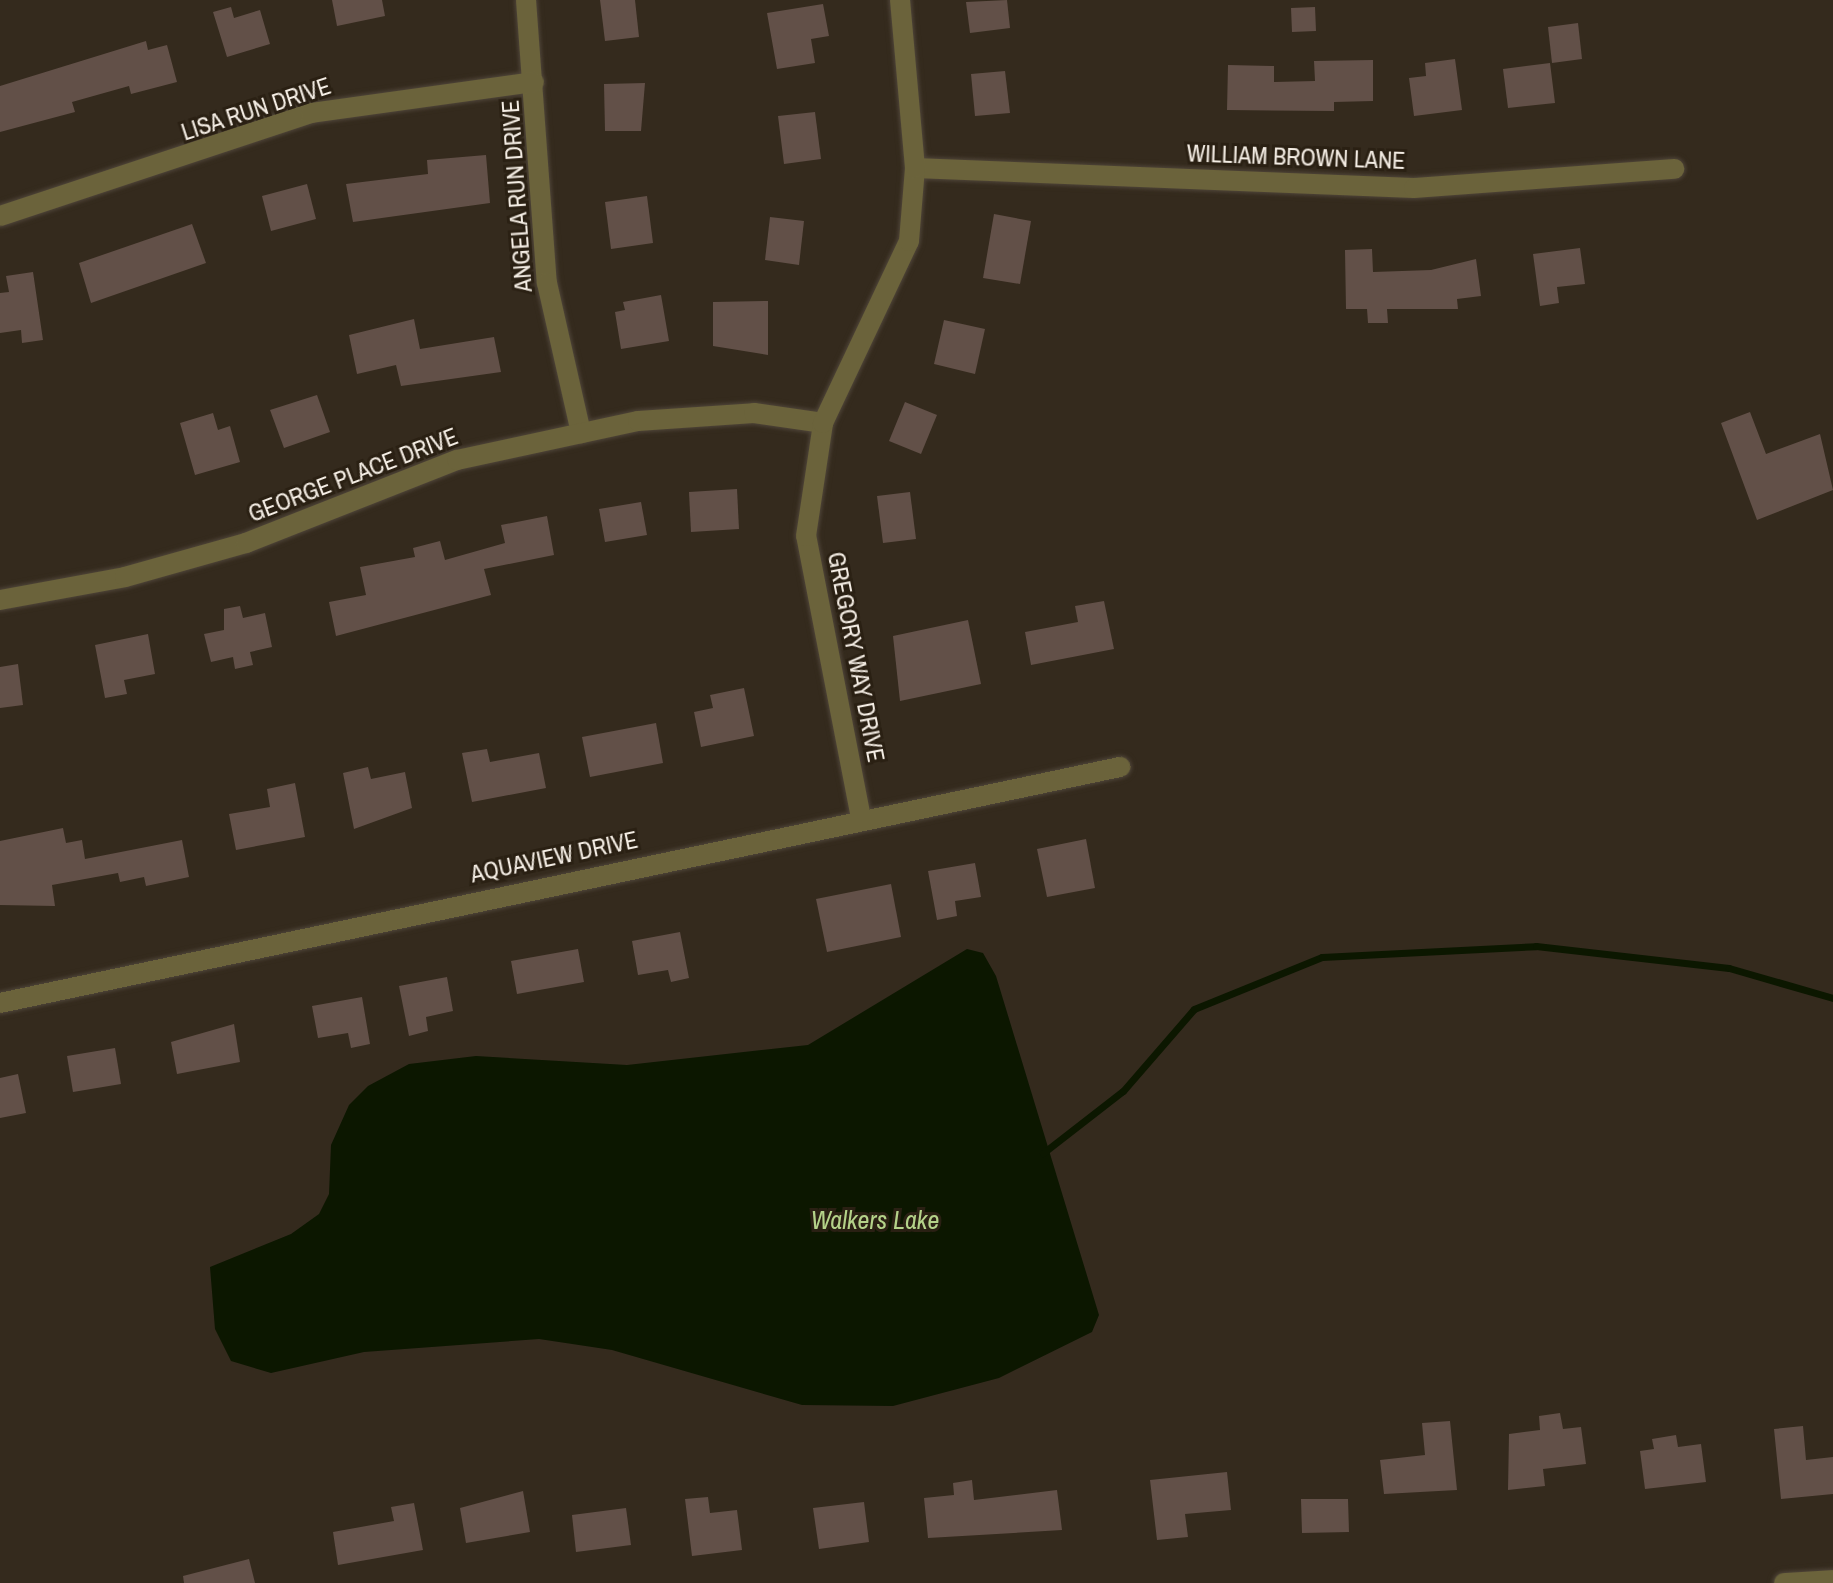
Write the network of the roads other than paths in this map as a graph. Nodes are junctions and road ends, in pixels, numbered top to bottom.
1 (526, 0) edge
2 (900, 0) edge
3 (534, 82) junction
4 (915, 168) junction
5 (1674, 169) dead end
6 (0, 216) edge
7 (823, 423) junction
8 (581, 433) junction
9 (0, 600) edge
10 (1120, 767) dead end
11 (861, 818) junction
12 (0, 1003) edge
13 (1833, 1580) edge
14 (1784, 1583) edge

1 - 3 street, ANGELA RUN DRIVE
2 - 4 street, GREGORY WAY DRIVE
3 - 6 street, LISA RUN DRIVE
3 - 8 street, ANGELA RUN DRIVE
4 - 5 street, WILLIAM BROWN LANE
4 - 7 street, GREGORY WAY DRIVE
7 - 8 street, GEORGE PLACE DRIVE
7 - 11 street, GREGORY WAY DRIVE
8 - 9 street, GEORGE PLACE DRIVE
10 - 11 street, AQUAVIEW DRIVE
11 - 12 street, AQUAVIEW DRIVE
13 - 14 street

